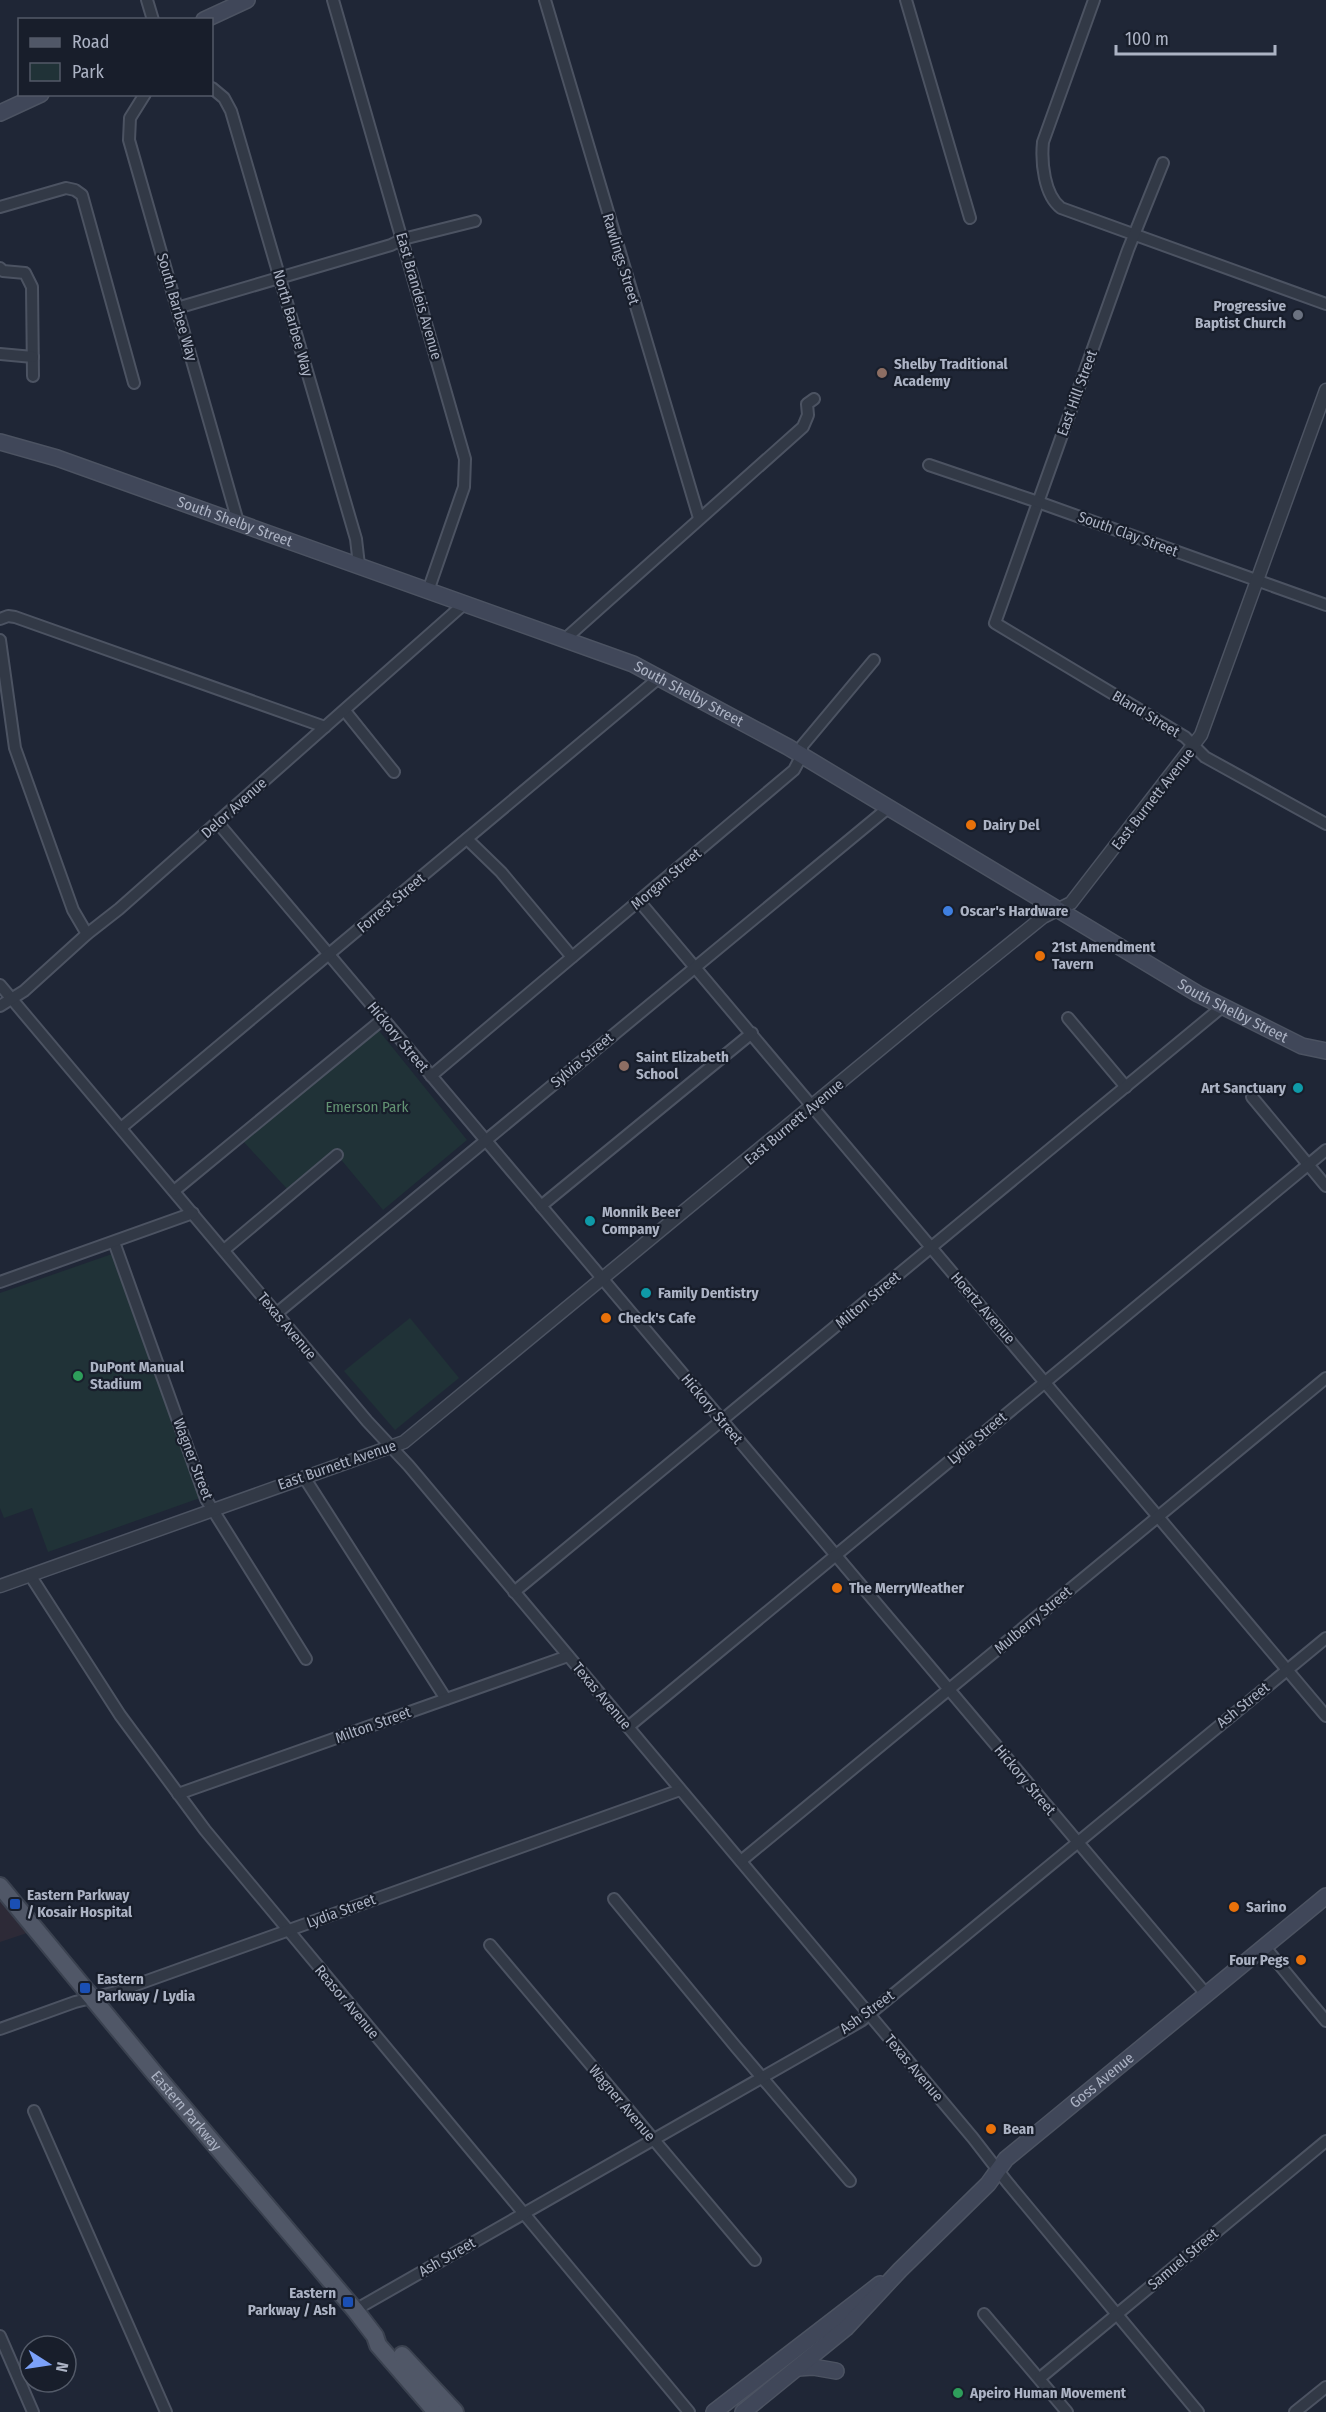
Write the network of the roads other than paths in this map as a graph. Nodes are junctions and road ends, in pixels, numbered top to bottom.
1 (147, 0) edge
2 (247, 0) edge
3 (333, 0) edge
4 (545, 0) edge
5 (906, 0) edge
6 (1094, 0) edge
7 (152, 18) edge
8 (208, 18) edge
9 (213, 89) edge
10 (37, 96) edge
11 (144, 96) edge
12 (0, 113) edge
13 (1163, 163) dead end
14 (0, 207) edge
15 (970, 218) dead end
16 (475, 221) dead end
17 (1135, 235) junction
18 (403, 239) junction
19 (0, 268) edge
20 (280, 278) junction
21 (1326, 304) edge
22 (177, 308) junction
23 (0, 354) edge
24 (33, 357) junction
25 (33, 376) dead end
26 (134, 383) dead end
27 (1326, 390) edge
28 (814, 399) dead end
29 (0, 442) edge
30 (929, 465) dead end
31 (1038, 502) junction
32 (699, 518) junction
33 (237, 522) junction
34 (359, 565) junction
35 (1257, 582) junction
36 (428, 591) junction
37 (464, 604) junction
38 (1326, 605) edge
39 (0, 619) edge
40 (995, 623) joint
41 (565, 639) junction
42 (0, 640) edge
43 (874, 660) dead end
44 (660, 677) junction
45 (345, 711) junction
46 (325, 728) junction
47 (1194, 746) junction
48 (802, 755) junction
49 (394, 772) dead end
50 (888, 808) junction
51 (218, 823) junction
52 (1326, 824) edge
53 (466, 839) junction
54 (639, 901) junction
55 (1058, 910) junction
56 (87, 934) junction
57 (329, 955) junction
58 (572, 957) junction
59 (695, 967) junction
60 (0, 985) edge
61 (10, 998) junction
62 (0, 1006) edge
63 (1222, 1007) junction
64 (383, 1018) junction
65 (1068, 1018) dead end
66 (752, 1033) junction
67 (1326, 1051) edge
68 (431, 1076) junction
69 (1126, 1087) junction
70 (1252, 1097) dead end
71 (813, 1106) junction
72 (121, 1128) junction
73 (486, 1140) junction
74 (1326, 1150) edge
75 (337, 1155) dead end
76 (1307, 1165) junction
77 (1326, 1186) edge
78 (174, 1191) junction
79 (541, 1206) junction
80 (193, 1213) junction
81 (114, 1242) junction
82 (932, 1247) junction
83 (224, 1250) junction
84 (603, 1279) junction
85 (0, 1282) edge
86 (277, 1313) junction
87 (1326, 1378) edge
88 (1045, 1382) junction
89 (722, 1420) junction
90 (390, 1446) junction
91 (304, 1477) junction
92 (213, 1509) junction
93 (1158, 1516) junction
94 (835, 1555) junction
95 (30, 1575) junction
96 (0, 1586) edge
97 (514, 1592) junction
98 (1326, 1638) edge
99 (568, 1656) junction
100 (306, 1659) dead end
101 (1287, 1670) junction
102 (949, 1689) junction
103 (446, 1699) junction
104 (1326, 1716) edge
105 (628, 1726) junction
106 (680, 1790) junction
107 (178, 1794) junction
108 (1078, 1842) junction
109 (741, 1862) junction
110 (0, 1886) edge
111 (1326, 1896) edge
112 (614, 1899) dead end
113 (288, 1931) junction
114 (490, 1945) dead end
115 (1264, 1946) junction
116 (1206, 1994) junction
117 (94, 1998) junction
118 (868, 2014) junction
119 (1326, 2021) edge
120 (0, 2029) edge
121 (762, 2077) junction
122 (34, 2111) dead end
123 (654, 2139) junction
124 (1326, 2140) edge
125 (999, 2171) junction
126 (850, 2181) dead end
127 (524, 2213) junction
128 (755, 2260) dead end
129 (891, 2279) junction
130 (355, 2310) junction
131 (984, 2314) dead end
132 (1116, 2314) junction
133 (0, 2336) edge
134 (375, 2336) junction
135 (798, 2368) junction
136 (836, 2371) dead end
137 (1040, 2378) junction
138 (1326, 2386) edge
139 (33, 2412) edge
140 (166, 2412) edge
141 (436, 2412) edge
142 (455, 2412) edge
143 (689, 2412) edge
144 (714, 2412) edge
145 (744, 2412) edge
146 (1067, 2412) edge
147 (1198, 2412) edge
148 (1295, 2412) edge

1 - 7 street
2 - 8 main road
3 - 18 street, East Brandeis Avenue
4 - 32 street, Rawlings Street
5 - 15 street
6 - 17 street
9 - 20 street, North Barbee Way
10 - 12 main road
11 - 22 street, South Barbee Way
13 - 17 street, East Hill Street
14 - 26 street
16 - 18 street
17 - 21 street
17 - 31 street, East Hill Street
18 - 20 street
18 - 36 street, East Brandeis Avenue
19 - 24 street
20 - 22 street
20 - 34 street, North Barbee Way
22 - 33 street, South Barbee Way
23 - 24 street
24 - 25 street
27 - 35 street, East Burnett Avenue
28 - 32 street
29 - 33 main road, South Shelby Street
30 - 31 street, South Clay Street
31 - 35 street, South Clay Street
31 - 40 street, East Hill Street
32 - 41 street
33 - 34 main road, South Shelby Street
34 - 36 main road, South Shelby Street
35 - 38 street, South Clay Street
35 - 47 street, East Burnett Avenue
36 - 37 main road, South Shelby Street
37 - 41 main road, South Shelby Street
37 - 45 street, Delor Avenue
39 - 46 street
40 - 47 street, Bland Street
41 - 44 main road, South Shelby Street
42 - 56 street
43 - 48 street, Morgan Street
44 - 48 main road, South Shelby Street
44 - 53 street, Forrest Street
45 - 46 street, Delor Avenue
45 - 49 street
46 - 51 street, Delor Avenue
47 - 52 street, Bland Street
47 - 55 street, East Burnett Avenue
48 - 50 main road, South Shelby Street
48 - 54 street, Morgan Street
50 - 55 main road, South Shelby Street
50 - 59 street, Sylvia Street
51 - 56 street, Delor Avenue
51 - 57 street, Hickory Street
53 - 57 street, Forrest Street
53 - 58 street
54 - 58 street, Morgan Street
54 - 59 street, Hoertz Avenue
55 - 63 main road, South Shelby Street
55 - 71 street, East Burnett Avenue
56 - 61 street, Delor Avenue
57 - 64 street, Hickory Street
57 - 72 street, Forrest Street
58 - 68 street, Morgan Street
59 - 66 street, Hoertz Avenue
59 - 73 street, Sylvia Street
60 - 61 street, Texas Avenue
61 - 62 street, Delor Avenue
61 - 72 street, Texas Avenue
63 - 67 main road, South Shelby Street
63 - 69 street, Milton Street
64 - 68 street, Hickory Street
64 - 78 street
65 - 69 street
66 - 71 street, Hoertz Avenue
66 - 79 street
68 - 73 street, Hickory Street
69 - 82 street, Milton Street
70 - 76 street
71 - 82 street, Hoertz Avenue
71 - 84 street, East Burnett Avenue
72 - 78 street, Texas Avenue
73 - 79 street, Hickory Street
73 - 86 street, Sylvia Street
74 - 76 street, Lydia Street
75 - 83 street
76 - 77 street
76 - 88 street, Lydia Street
78 - 80 street, Texas Avenue
79 - 84 street, Hickory Street
80 - 81 street
80 - 83 street, Texas Avenue
81 - 85 street
81 - 92 street, Wagner Street
82 - 88 street, Hoertz Avenue
82 - 89 street, Milton Street
83 - 86 street, Texas Avenue
84 - 89 street, Hickory Street
84 - 90 street, East Burnett Avenue
86 - 90 street, Texas Avenue
87 - 93 street, Mulberry Street
88 - 93 street, Hoertz Avenue
88 - 94 street, Lydia Street
89 - 94 street, Hickory Street
89 - 97 street, Milton Street
90 - 91 street, East Burnett Avenue
90 - 97 street, Texas Avenue
91 - 92 street, East Burnett Avenue
91 - 103 street
92 - 95 street, East Burnett Avenue
92 - 100 street, Wagner Street
93 - 101 street, Hoertz Avenue
93 - 102 street, Mulberry Street
94 - 102 street, Hickory Street
94 - 105 street, Lydia Street
95 - 96 street, East Burnett Avenue
95 - 107 street, Reasor Avenue
97 - 99 street, Texas Avenue
98 - 101 street, Ash Street
99 - 103 street, Milton Street
99 - 105 street, Texas Avenue
101 - 104 street, Hoertz Avenue
101 - 108 street, Ash Street
102 - 108 street, Hickory Street
102 - 109 street, Mulberry Street
103 - 107 street, Milton Street
105 - 106 street, Texas Avenue
106 - 109 street, Texas Avenue
106 - 113 street, Lydia Street
107 - 113 street, Reasor Avenue
108 - 116 street, Hickory Street
108 - 118 street, Ash Street
109 - 118 street, Texas Avenue
110 - 117 main road, Eastern Parkway
111 - 115 main road, Goss Avenue
112 - 121 street
113 - 117 street, Lydia Street
113 - 127 street, Reasor Avenue
114 - 123 street, Wagner Avenue
115 - 116 main road, Goss Avenue
115 - 119 street
116 - 125 main road, Goss Avenue
117 - 120 street, Lydia Street
117 - 130 main road, Eastern Parkway
118 - 121 street, Ash Street
118 - 125 street, Texas Avenue
121 - 123 street, Ash Street
121 - 126 street
122 - 140 street
123 - 127 street, Ash Street
123 - 128 street, Wagner Avenue
124 - 132 street, Samuel Street
125 - 129 main road, Goss Avenue
125 - 132 street, Texas Avenue
127 - 130 street, Ash Street
127 - 143 street, Reasor Avenue
129 - 135 main road, Goss Avenue
129 - 144 main road, Goss Avenue
130 - 134 main road, Eastern Parkway
131 - 137 street
132 - 137 street, Samuel Street
132 - 147 street, Texas Avenue
133 - 139 street
134 - 141 main road, Eastern Parkway
134 - 142 main road, Eastern Parkway
135 - 136 main road
135 - 145 main road, Goss Avenue
137 - 146 street
138 - 148 street

